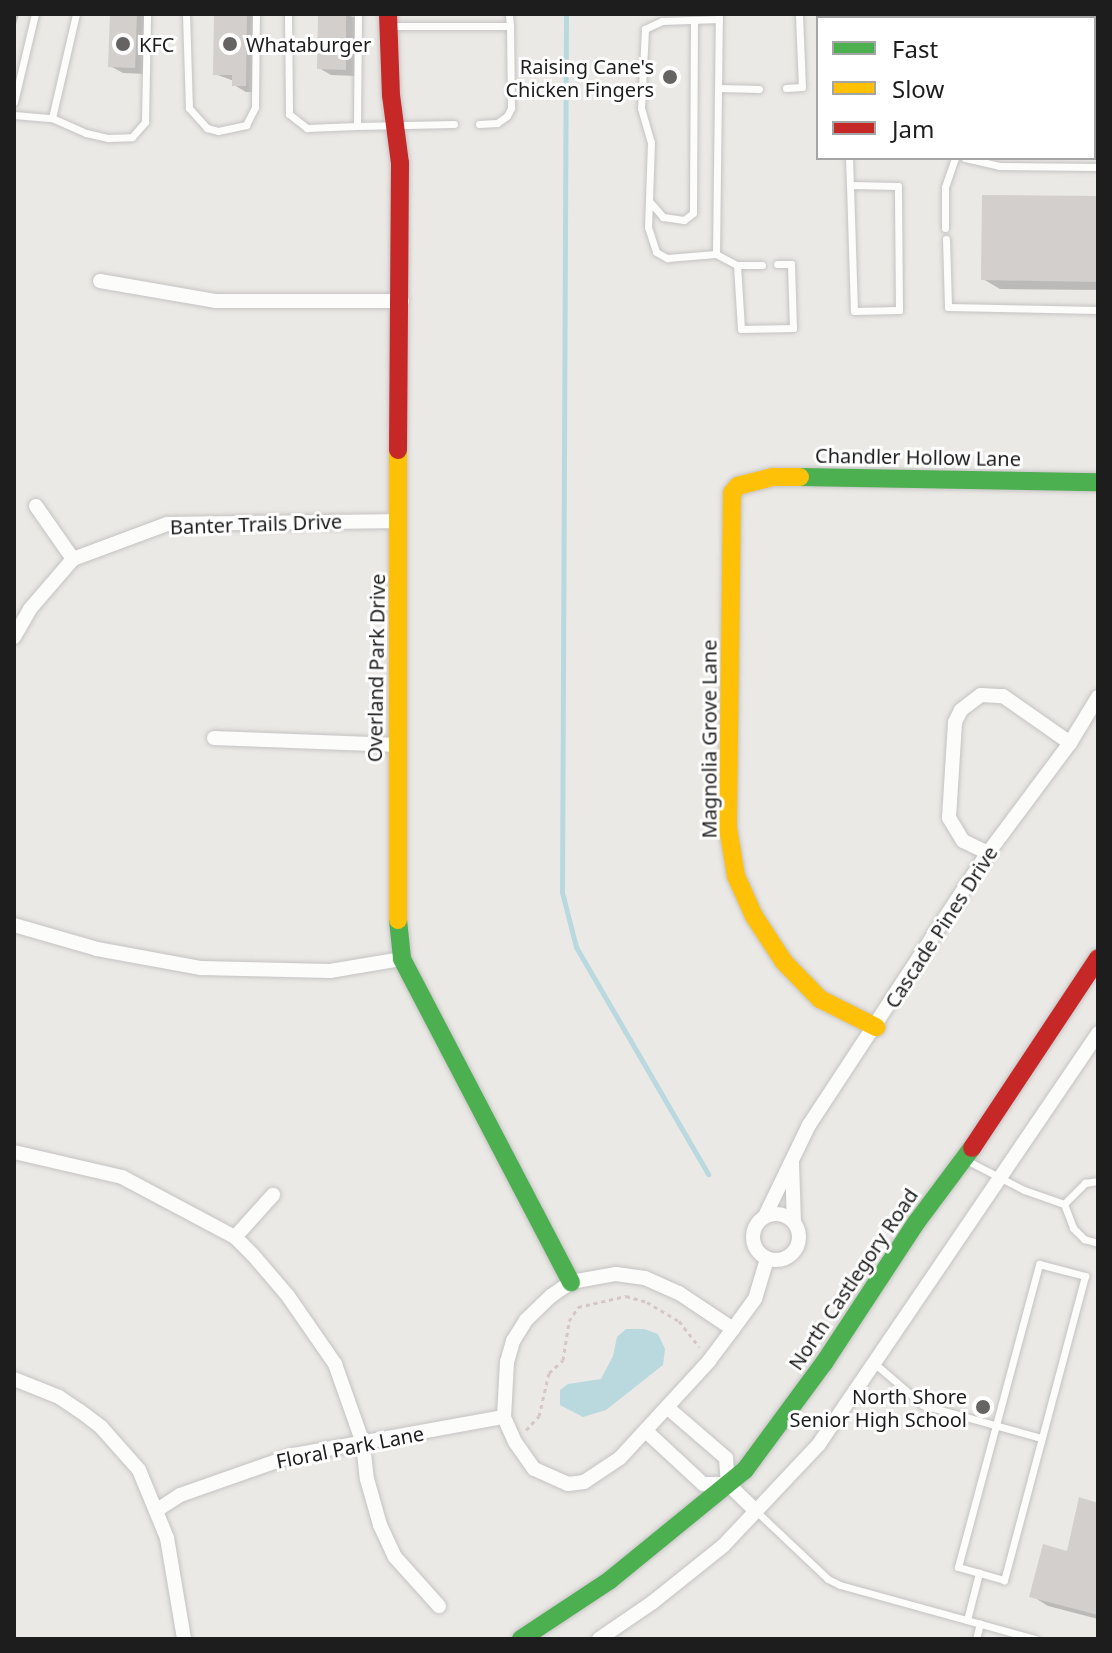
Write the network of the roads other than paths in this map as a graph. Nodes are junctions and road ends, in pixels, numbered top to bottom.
1 (35, 14) edge
2 (76, 14) edge
3 (147, 14) edge
4 (186, 14) edge
5 (256, 14) edge
6 (288, 14) edge
7 (358, 14) edge
8 (509, 14) edge
9 (799, 14) edge
10 (719, 17) edge
11 (388, 20) edge
12 (694, 20) junction
13 (510, 26) junction
14 (719, 88) junction
15 (786, 88) dead end
16 (759, 89) dead end
17 (14, 102) edge
18 (14, 115) edge
19 (52, 118) junction
20 (395, 124) junction
21 (454, 124) dead end
22 (479, 124) dead end
23 (357, 126) junction
24 (849, 160) edge
25 (954, 160) edge
26 (974, 160) edge
27 (1086, 162) edge
28 (1098, 167) edge
29 (850, 185) junction
30 (649, 201) junction
31 (945, 228) dead end
32 (946, 239) dead end
33 (716, 254) junction
34 (777, 264) dead end
35 (737, 265) junction
36 (762, 265) dead end
37 (100, 281) dead end
38 (402, 301) junction
39 (1098, 310) edge
40 (1098, 482) edge
41 (738, 486) joint
42 (36, 506) dead end
43 (400, 521) junction
44 (73, 559) junction
45 (14, 637) edge
46 (1098, 697) edge
47 (214, 738) dead end
48 (1070, 743) junction
49 (398, 745) junction
50 (988, 853) junction
51 (14, 925) edge
52 (1098, 958) edge
53 (402, 959) junction
54 (876, 1027) junction
55 (1098, 1033) edge
56 (14, 1152) edge
57 (965, 1159) junction
58 (792, 1163) junction
59 (997, 1177) junction
60 (1098, 1181) edge
61 (273, 1195) dead end
62 (1064, 1204) junction
63 (765, 1216) junction
64 (794, 1222) junction
65 (235, 1237) junction
66 (1098, 1243) edge
67 (767, 1259) junction
68 (571, 1282) junction
69 (733, 1329) junction
70 (874, 1363) junction
71 (14, 1379) edge
72 (668, 1408) junction
73 (504, 1417) junction
74 (996, 1425) junction
75 (647, 1432) junction
76 (1041, 1438) junction
77 (363, 1443) junction
78 (728, 1484) junction
79 (157, 1510) junction
80 (756, 1511) junction
81 (979, 1573) junction
82 (439, 1606) dead end
83 (967, 1620) junction
84 (980, 1623) junction
85 (184, 1639) edge
86 (521, 1639) edge
87 (599, 1639) edge
88 (976, 1639) edge
89 (1035, 1639) edge

1 - 17 lane
2 - 19 lane
3 - 19 lane
4 - 5 lane
6 - 23 lane
7 - 23 lane
8 - 13 lane
9 - 15 lane
10 - 12 lane
10 - 14 lane
11 - 13 lane
11 - 20 street, Overland Park Drive
12 - 30 lane
12 - 30 lane
13 - 22 lane
14 - 16 lane
14 - 33 lane
18 - 19 lane
20 - 21 lane
20 - 23 lane
20 - 38 street, Overland Park Drive
24 - 29 lane
25 - 31 lane
26 - 27 lane
27 - 28 lane
29 - 29 lane
30 - 33 lane
32 - 39 lane
33 - 35 lane
34 - 35 lane
35 - 36 lane
37 - 38 street
38 - 43 street, Overland Park Drive
40 - 41 street, Chandler Hollow Lane
41 - 54 street, Magnolia Grove Lane
42 - 44 street
43 - 44 street, Banter Trails Drive
43 - 49 street, Overland Park Drive
44 - 45 street, Banter Trails Drive
46 - 48 street, Cascade Pines Drive
47 - 49 street
48 - 50 street, Cascade Pines Drive
48 - 50 street
49 - 53 street, Overland Park Drive
50 - 54 street, Cascade Pines Drive
51 - 53 street
52 - 57 street, North Castlegory Road
53 - 68 street, Overland Park Drive
54 - 58 street, Cascade Pines Drive
55 - 59 street
56 - 65 street
57 - 59 lane
57 - 78 street, North Castlegory Road
58 - 63 street, Cascade Pines Drive
58 - 64 street, Cascade Pines Drive
59 - 62 lane
59 - 70 street
60 - 62 lane
61 - 65 street
62 - 66 lane
63 - 64 street
63 - 67 street
64 - 67 street
65 - 77 street
67 - 69 street
68 - 69 street
68 - 73 street
69 - 72 street
70 - 74 lane
70 - 80 street
71 - 79 street
72 - 75 street
72 - 78 street
73 - 75 street
73 - 77 street, Floral Park Lane
74 - 76 lane
74 - 76 lane
74 - 81 lane
75 - 78 street
76 - 81 lane
77 - 79 street, Floral Park Lane
77 - 82 street
78 - 80 street
78 - 86 street, North Castlegory Road
79 - 85 street
80 - 83 lane
80 - 87 street
81 - 83 lane
83 - 84 lane
84 - 88 lane
84 - 89 lane

